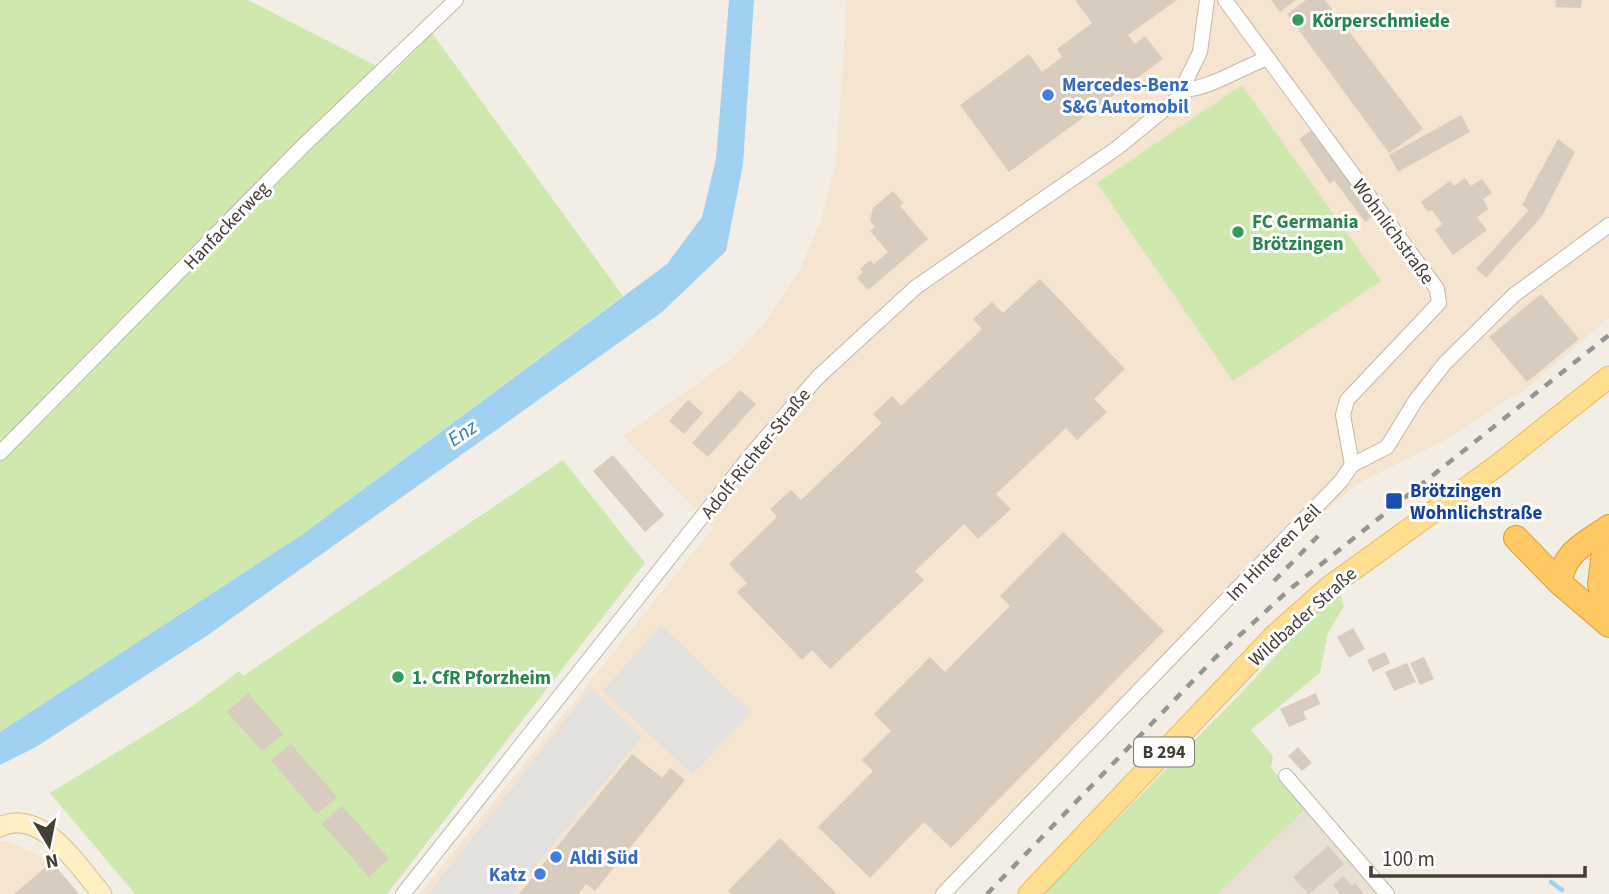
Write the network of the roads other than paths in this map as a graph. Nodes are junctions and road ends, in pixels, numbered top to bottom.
1 (456, 0) edge
2 (1208, 0) edge
3 (1226, 0) edge
4 (1268, 58) junction
5 (1182, 90) junction
6 (1609, 225) edge
7 (1609, 377) edge
8 (0, 453) edge
9 (1352, 465) junction
10 (1516, 538) dead end
11 (1607, 542) edge
12 (1560, 583) junction
13 (1609, 619) edge
14 (1609, 625) edge
15 (1286, 776) dead end
16 (3, 825) edge
17 (102, 894) edge
18 (403, 894) edge
19 (943, 894) edge
20 (1029, 894) edge
21 (1387, 894) edge

1 - 8 street, Hanfackerweg
2 - 5 street, Adolf-Richter-Straße
3 - 4 street, Wohnlichstraße
4 - 5 street
4 - 9 street, Wohnlichstraße
5 - 18 street, Adolf-Richter-Straße
6 - 9 street, Im Hinteren Zeil
7 - 20 main road, Wildbader Straße / B 294
9 - 19 street, Im Hinteren Zeil
10 - 12 highway
11 - 12 highway
11 - 13 highway
12 - 14 highway
15 - 21 street
16 - 17 street

